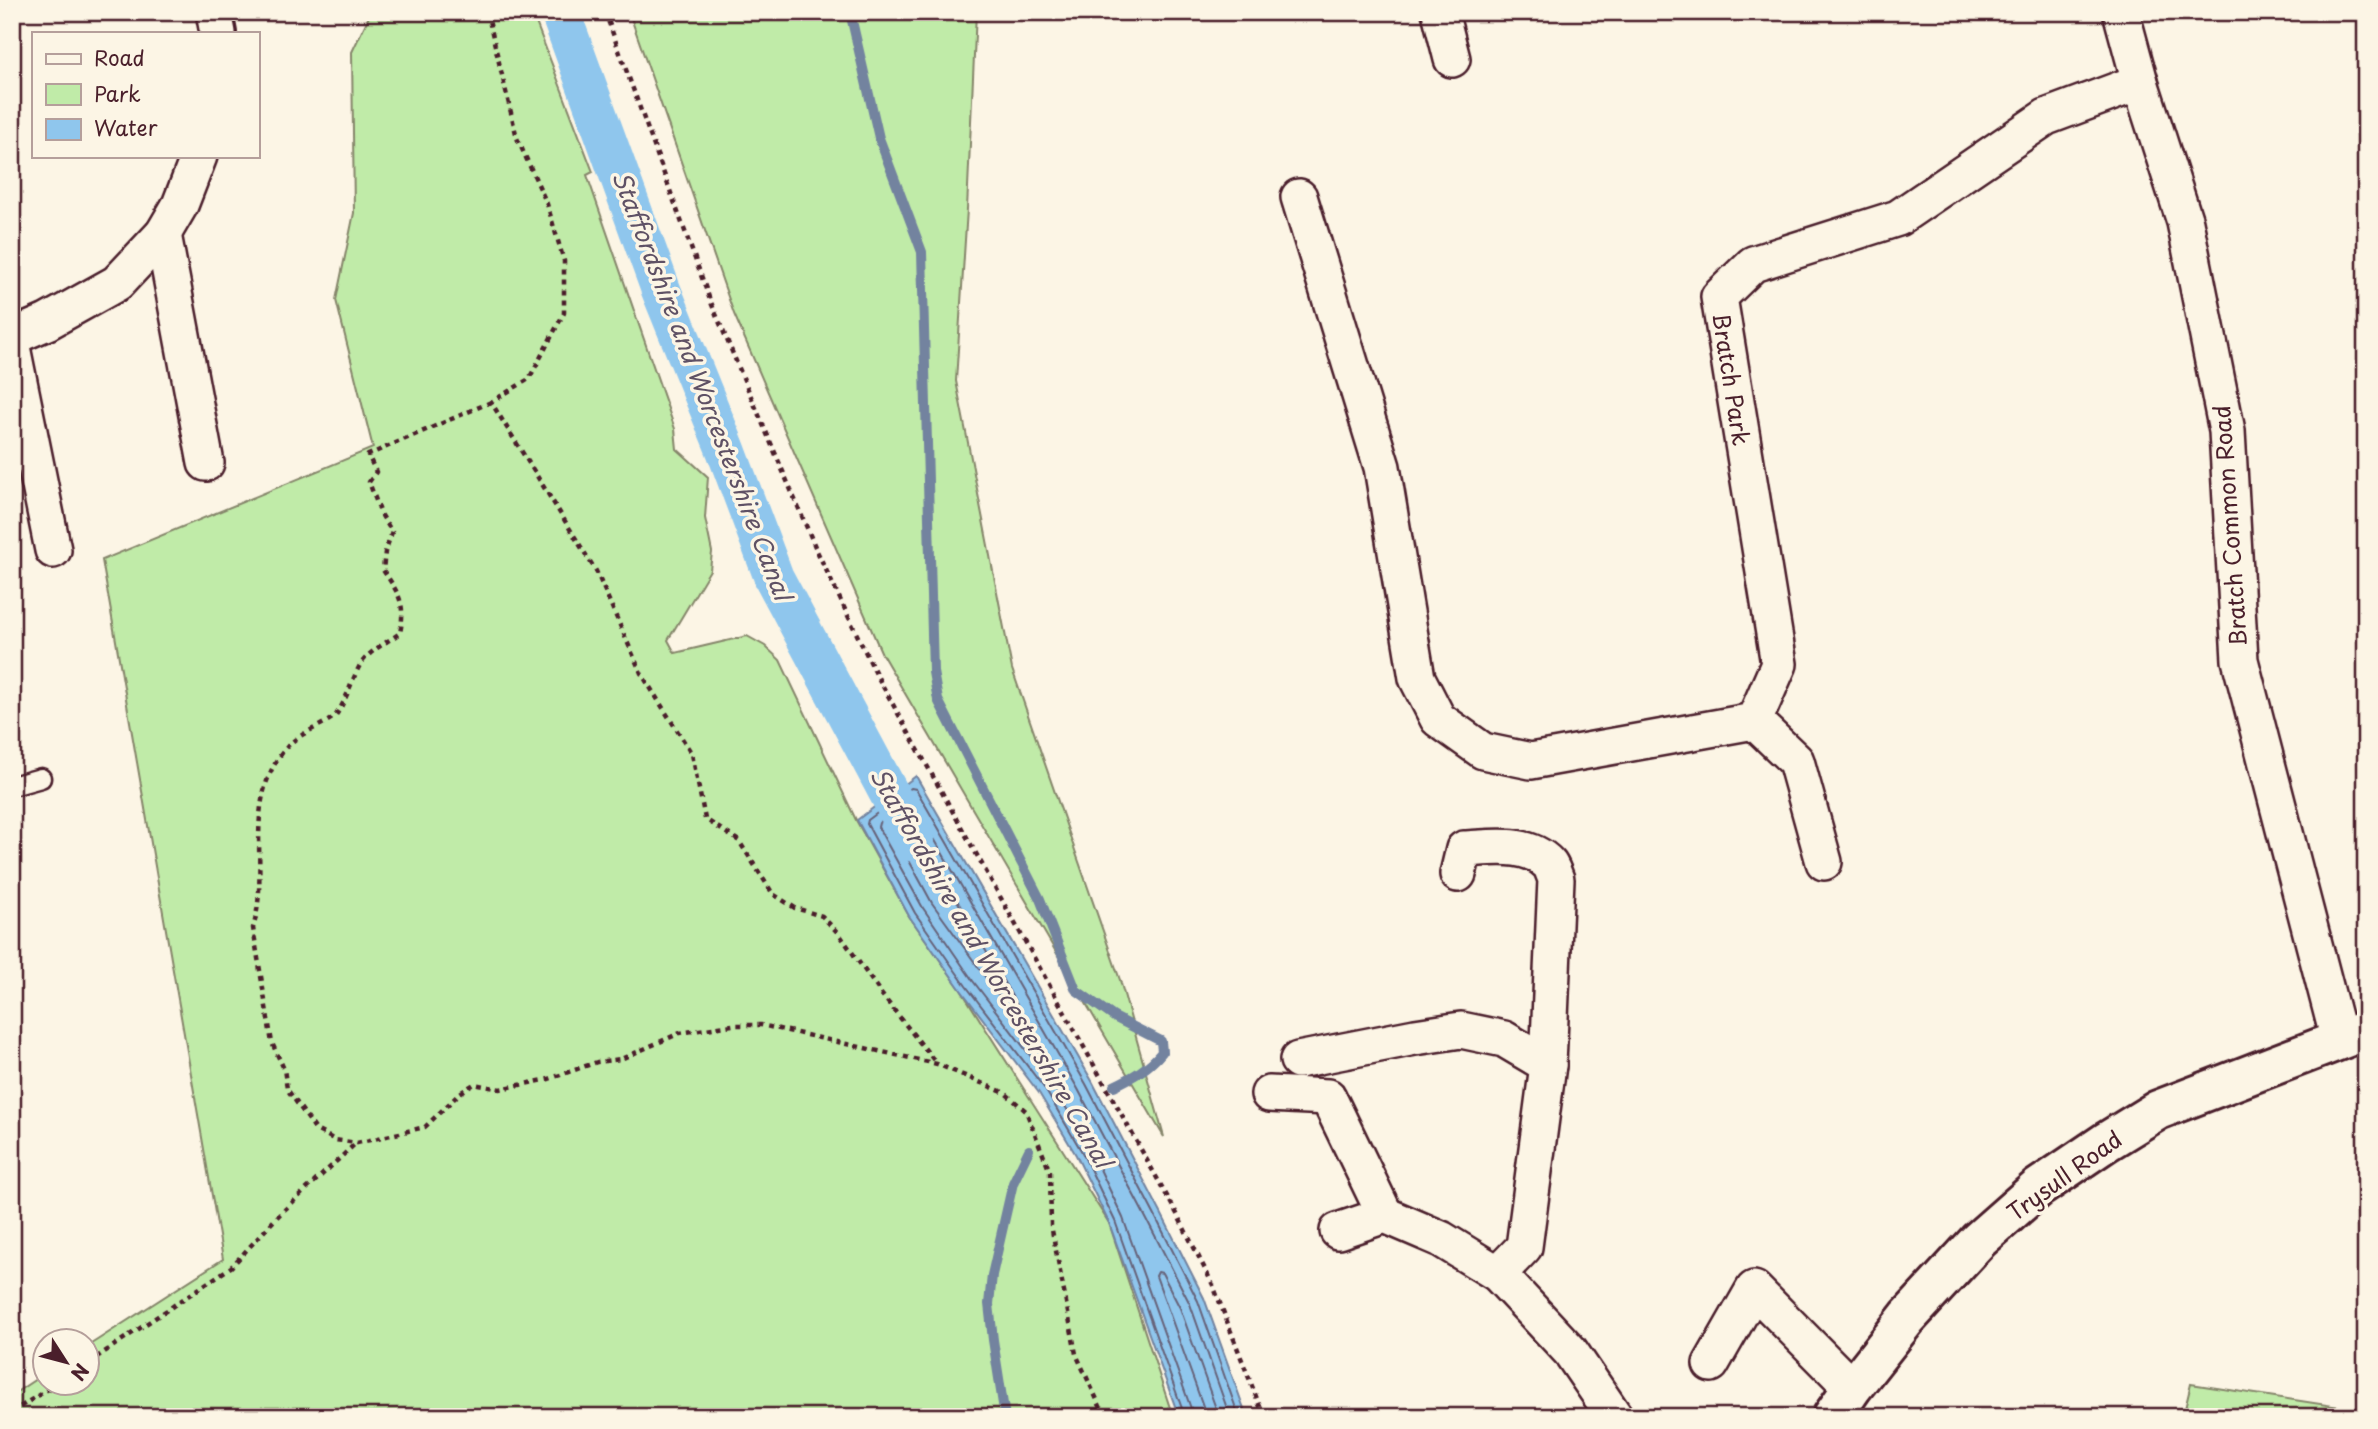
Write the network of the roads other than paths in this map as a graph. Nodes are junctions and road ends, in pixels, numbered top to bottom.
1 (214, 12) edge
2 (1440, 12) edge
3 (2121, 12) edge
4 (218, 32) edge
5 (1452, 59) dead end
6 (2140, 82) junction
7 (198, 158) edge
8 (1298, 197) dead end
9 (163, 234) junction
10 (12, 337) edge
11 (12, 347) edge
12 (206, 463) dead end
13 (53, 550) dead end
14 (1754, 721) junction
15 (41, 778) dead end
16 (12, 786) edge
17 (1824, 862) dead end
18 (1458, 874) dead end
19 (2352, 1035) edge
20 (1298, 1060) dead end
21 (1548, 1065) junction
22 (1269, 1094) dead end
23 (1385, 1215) junction
24 (1338, 1231) dead end
25 (1498, 1274) junction
26 (1711, 1364) dead end
27 (1842, 1402) edge
28 (1615, 1417) edge

1 - 4 street
2 - 5 street
3 - 6 street, Bratch Common Road
6 - 14 street, Bratch Park
6 - 19 street, Bratch Common Road
7 - 9 street
8 - 14 street
9 - 10 street
9 - 12 street
11 - 13 street
14 - 17 street
15 - 16 lane
18 - 21 street
19 - 27 street, Trysull Road
20 - 21 street
21 - 25 street
22 - 23 street
23 - 24 street
23 - 25 street
25 - 28 street
26 - 27 street

